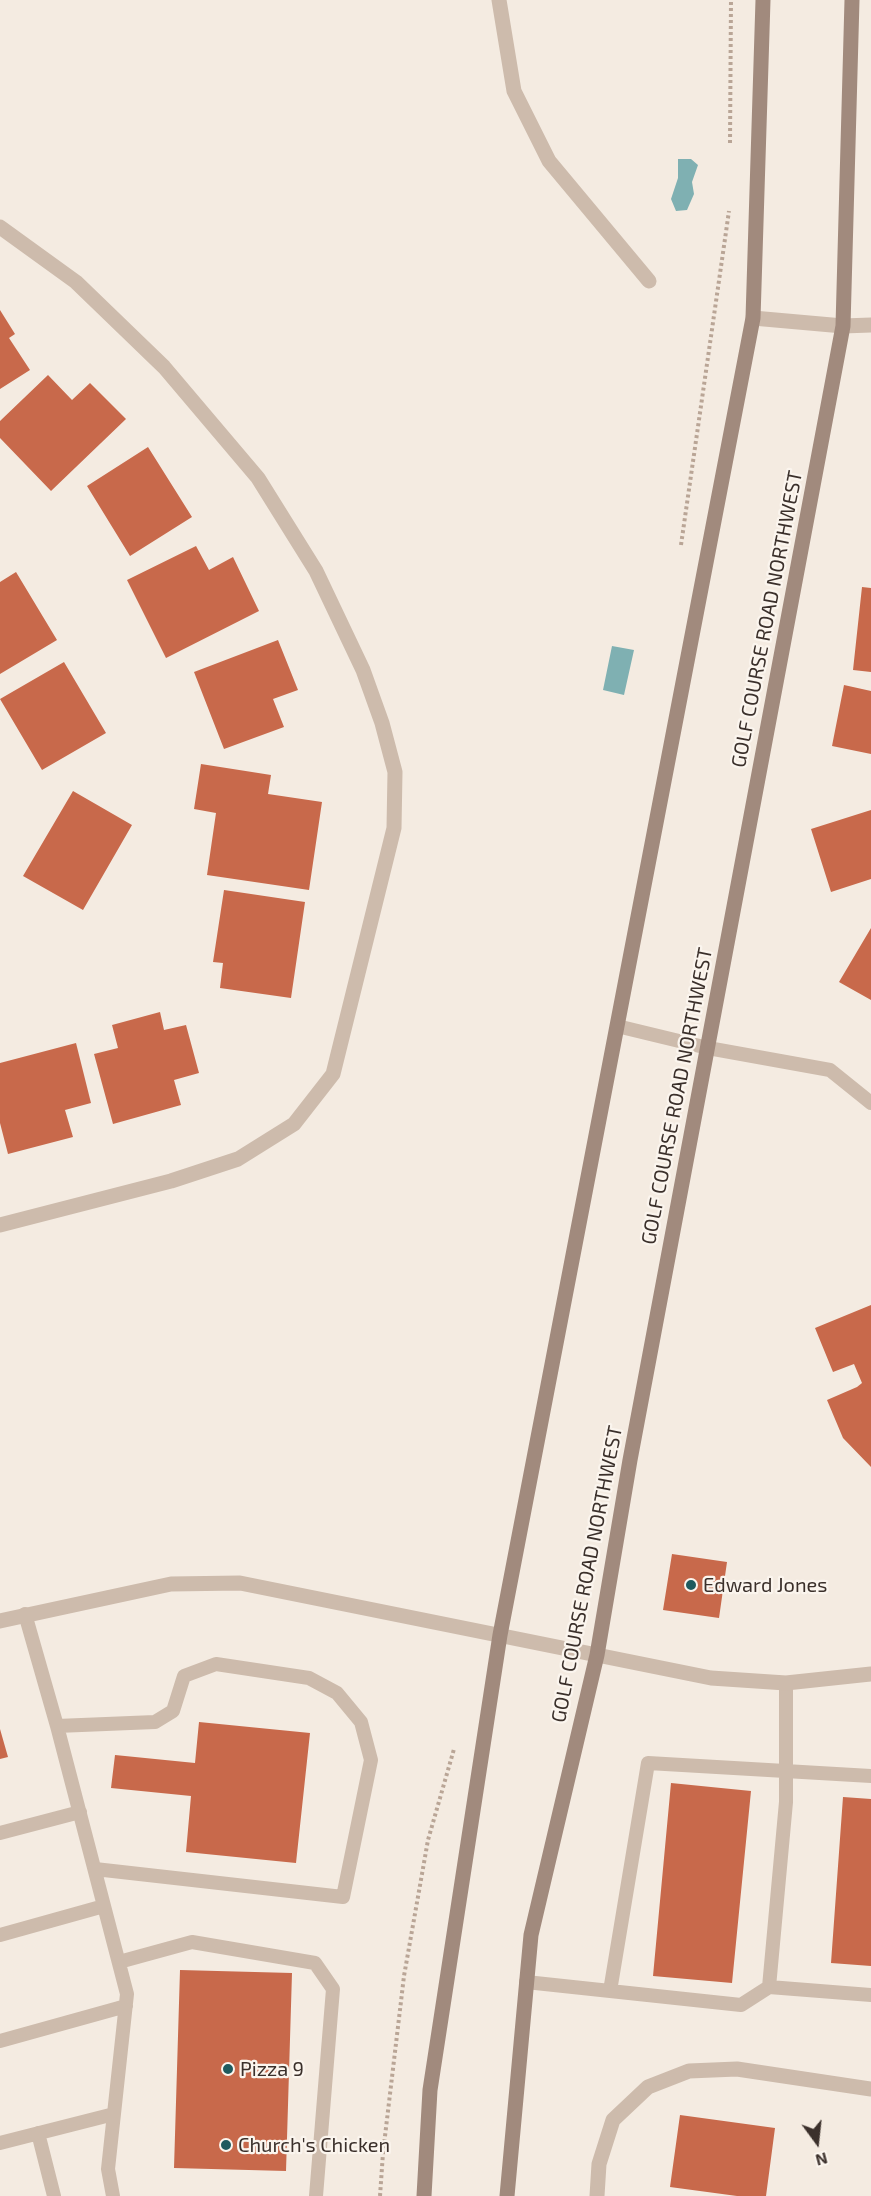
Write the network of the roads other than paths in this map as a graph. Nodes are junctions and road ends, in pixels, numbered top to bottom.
1 (500, 0) edge
2 (763, 0) edge
3 (852, 0) edge
4 (0, 227) edge
5 (649, 281) dead end
6 (753, 318) junction
7 (843, 326) junction
8 (871, 326) edge
9 (617, 1026) junction
10 (708, 1048) junction
11 (871, 1103) edge
12 (0, 1224) edge
13 (25, 1614) junction
14 (0, 1621) edge
15 (500, 1635) junction
16 (597, 1655) junction
17 (871, 1674) edge
18 (786, 1683) junction
19 (57, 1726) junction
20 (786, 1771) junction
21 (871, 1776) edge
22 (80, 1812) junction
23 (0, 1833) edge
24 (95, 1869) junction
25 (104, 1906) junction
26 (0, 1935) edge
27 (119, 1962) junction
28 (526, 1982) junction
29 (769, 1987) junction
30 (610, 1991) junction
31 (871, 1995) edge
32 (126, 2006) junction
33 (0, 2041) edge
34 (871, 2089) edge
35 (114, 2114) junction
36 (38, 2133) junction
37 (0, 2143) edge
38 (54, 2196) edge
39 (112, 2196) edge
40 (316, 2196) edge
41 (424, 2196) edge
42 (507, 2196) edge
43 (597, 2196) edge

1 - 5 street
2 - 6 main road
3 - 7 main road, GOLF COURSE ROAD NORTHWEST
4 - 12 street
6 - 7 street
6 - 9 main road
7 - 8 street
7 - 10 main road, GOLF COURSE ROAD NORTHWEST
9 - 10 lane
9 - 15 main road
10 - 11 lane
10 - 16 main road, GOLF COURSE ROAD NORTHWEST
13 - 14 street
13 - 15 street
13 - 19 lane
15 - 16 street
15 - 41 main road
16 - 18 street
16 - 28 main road, GOLF COURSE ROAD NORTHWEST
17 - 18 street
18 - 20 lane
19 - 22 lane
19 - 24 lane
20 - 21 lane
20 - 29 lane
20 - 30 lane
22 - 23 lane
22 - 24 lane
24 - 25 lane
25 - 26 lane
25 - 27 lane
27 - 32 lane
27 - 40 lane
28 - 30 lane
28 - 42 main road, GOLF COURSE ROAD NORTHWEST
29 - 30 lane
29 - 31 lane
32 - 33 lane
32 - 35 lane
34 - 43 street
35 - 36 lane
35 - 39 lane
36 - 37 lane
36 - 38 lane

